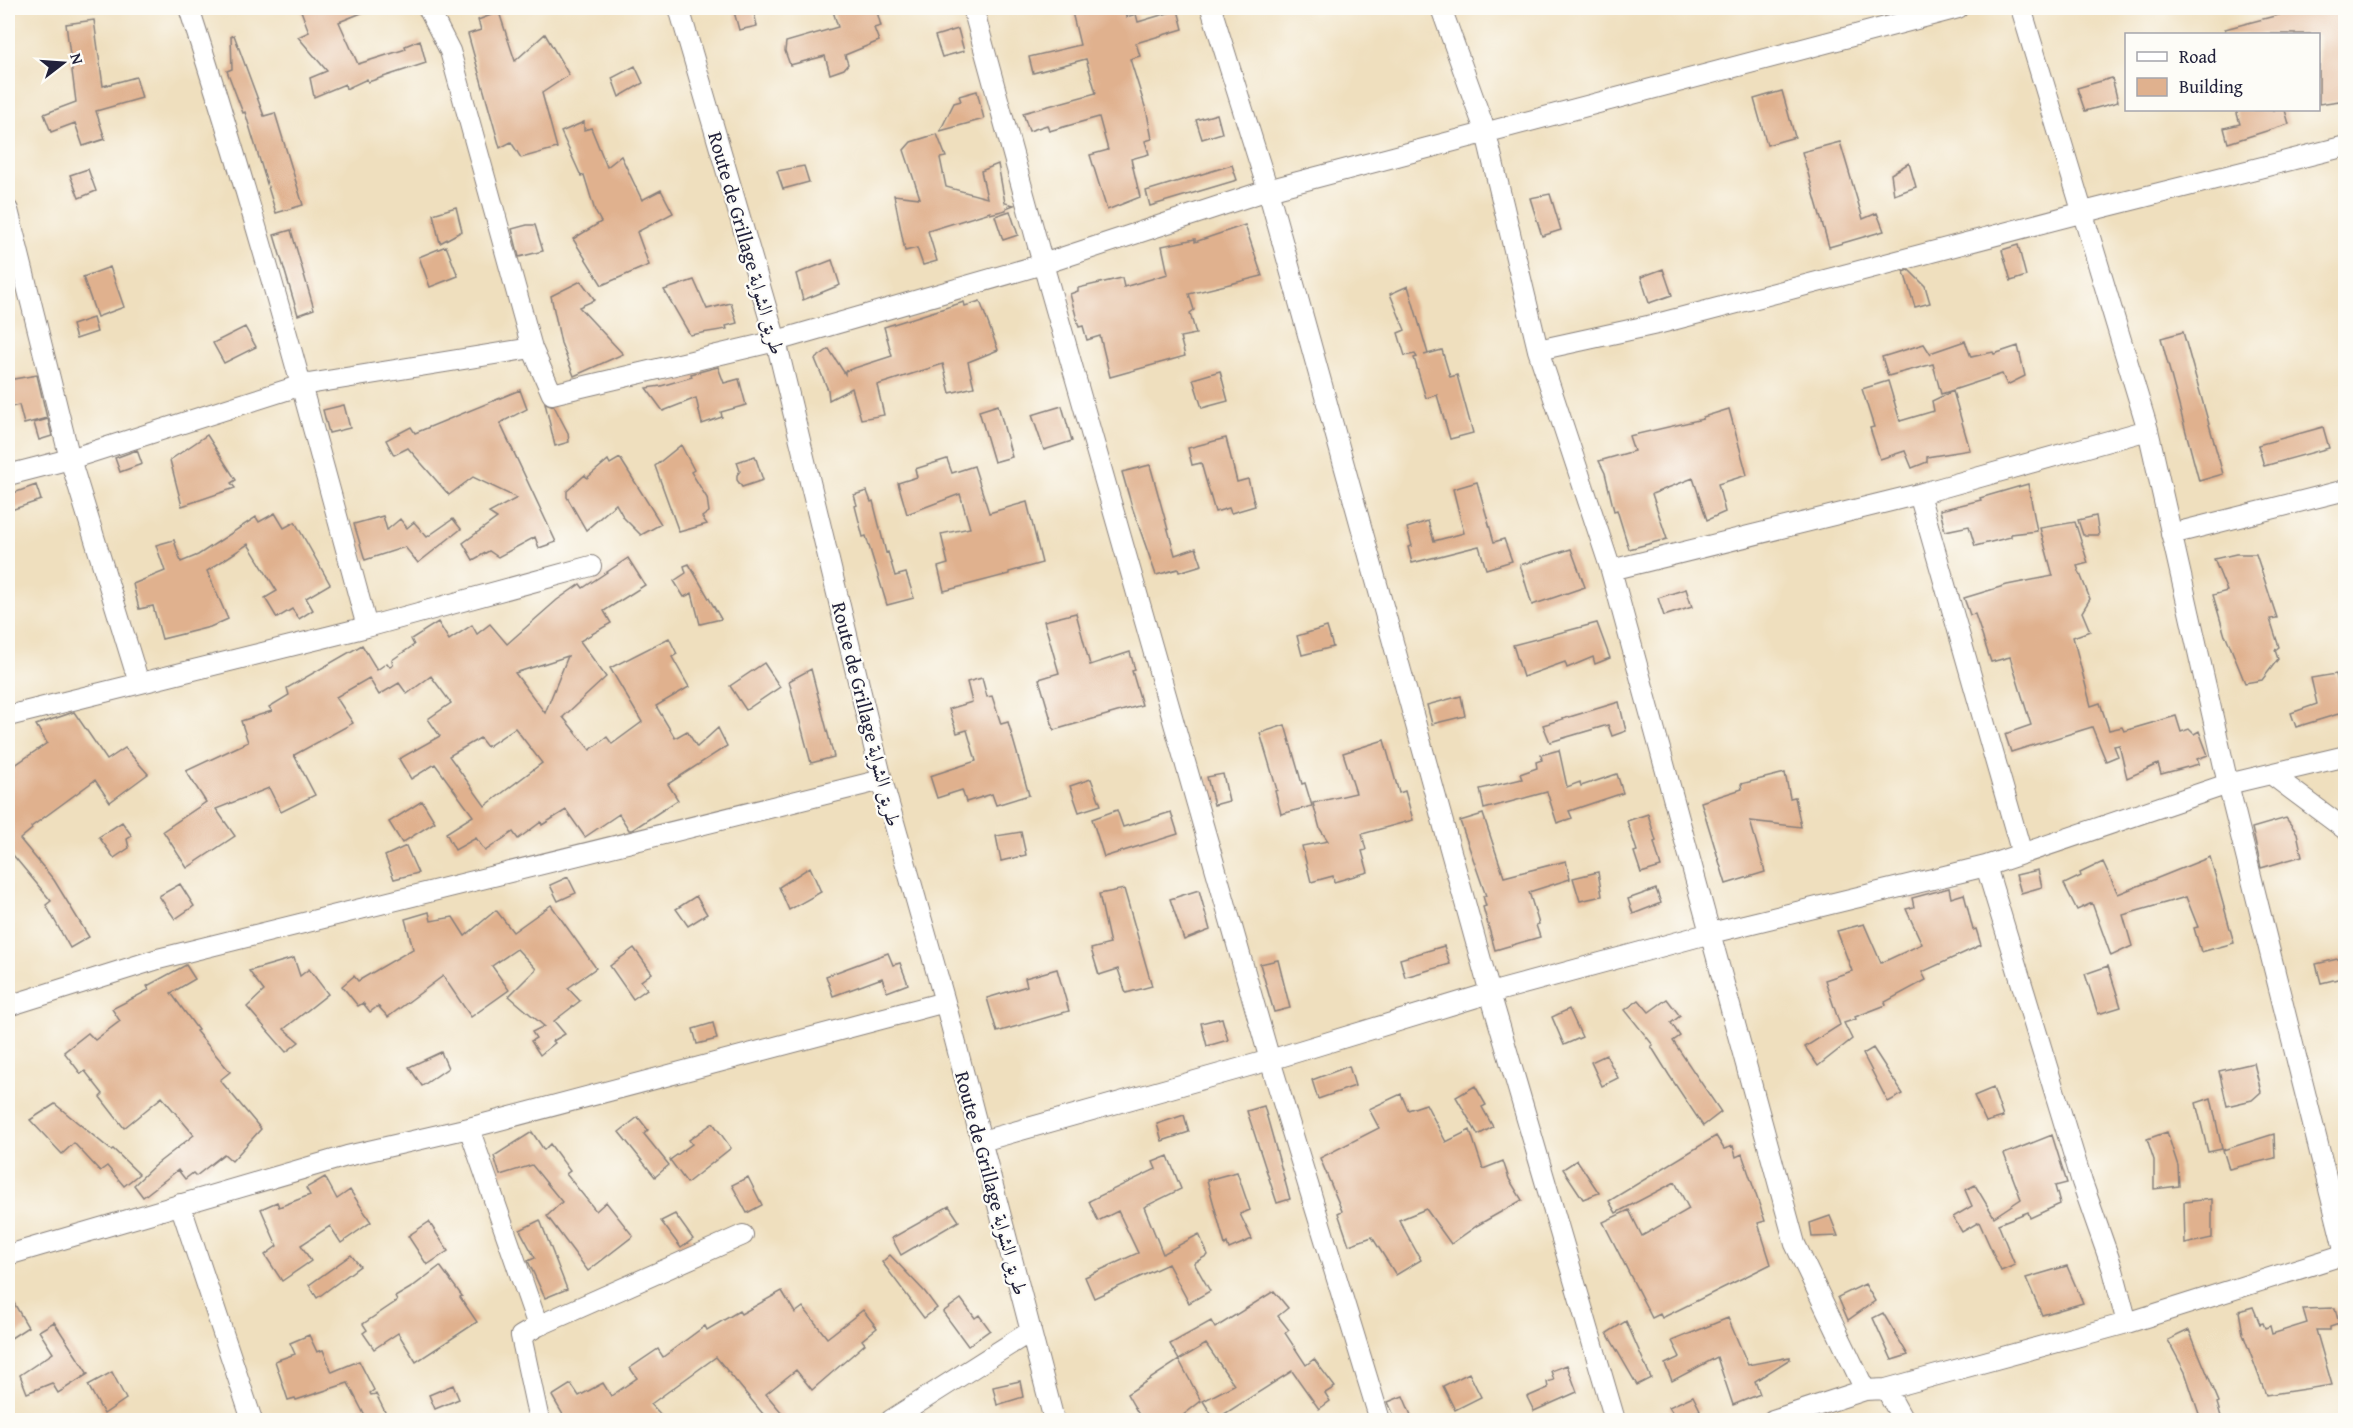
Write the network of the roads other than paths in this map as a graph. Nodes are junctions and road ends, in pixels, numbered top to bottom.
1 (189, 8) edge
2 (428, 8) edge
3 (680, 8) edge
4 (973, 8) edge
5 (1211, 8) edge
6 (1441, 8) edge
7 (1958, 8) edge
8 (2021, 8) edge
9 (1486, 133) junction
10 (2346, 146) edge
11 (1268, 190) junction
12 (8, 210) edge
13 (2084, 212) junction
14 (14, 254) edge
15 (1042, 264) junction
16 (776, 341) junction
17 (532, 348) junction
18 (1538, 350) junction
19 (302, 385) junction
20 (2148, 430) junction
21 (70, 459) junction
22 (8, 475) edge
23 (2346, 490) edge
24 (1918, 494) junction
25 (2171, 534) junction
26 (591, 566) dead end
27 (1611, 570) junction
28 (367, 627) junction
29 (139, 683) junction
30 (8, 716) edge
31 (2346, 756) edge
32 (2271, 774) junction
33 (882, 780) junction
34 (2228, 784) junction
35 (2346, 830) edge
36 (2022, 855) junction
37 (1986, 866) junction
38 (1711, 933) junction
39 (1490, 993) junction
40 (945, 1002) junction
41 (8, 1006) edge
42 (1270, 1060) junction
43 (469, 1128) junction
44 (982, 1142) junction
45 (180, 1204) junction
46 (743, 1235) dead end
47 (8, 1255) edge
48 (2345, 1255) edge
49 (2127, 1323) junction
50 (538, 1326) junction
51 (1031, 1330) junction
52 (1886, 1389) junction
53 (1865, 1390) junction
54 (252, 1420) edge
55 (539, 1420) edge
56 (891, 1420) edge
57 (1054, 1420) edge
58 (1380, 1420) edge
59 (1615, 1420) edge
60 (1773, 1420) edge
61 (1903, 1420) edge

1 - 19 street
2 - 17 street
3 - 16 street, Route de Grillage طريق الشواية
4 - 15 street
5 - 11 street
6 - 9 street
7 - 9 street
8 - 13 street
9 - 11 street
9 - 18 street
10 - 13 street
11 - 15 street
11 - 39 street
12 - 14 street
13 - 18 street
13 - 20 street
14 - 21 street
15 - 16 street
15 - 42 street
16 - 17 street
16 - 33 street, Route de Grillage طريق الشواية
17 - 19 street
18 - 27 street
19 - 21 street
19 - 28 street
20 - 24 street
20 - 25 street
21 - 22 street
21 - 29 street
23 - 25 street
24 - 27 street
24 - 36 street
25 - 34 street
26 - 28 street
27 - 38 street
28 - 29 street
29 - 30 street
31 - 32 street
32 - 34 street
32 - 35 street
33 - 40 street, Route de Grillage طريق الشواية
33 - 41 street
34 - 36 street
34 - 48 street
36 - 37 street
37 - 38 street
37 - 49 street
38 - 39 street
38 - 53 street
39 - 42 street
39 - 59 street
40 - 43 street
40 - 44 street, Route de Grillage طريق الشواية
42 - 44 street
42 - 58 street
43 - 45 street
43 - 50 street
44 - 51 street, Route de Grillage طريق الشواية
45 - 47 street
45 - 54 street
46 - 50 street
48 - 49 street
49 - 52 street
50 - 55 street
51 - 56 street
51 - 57 street, Route de Grillage طريق الشواية
52 - 53 street
52 - 61 street
53 - 60 street

